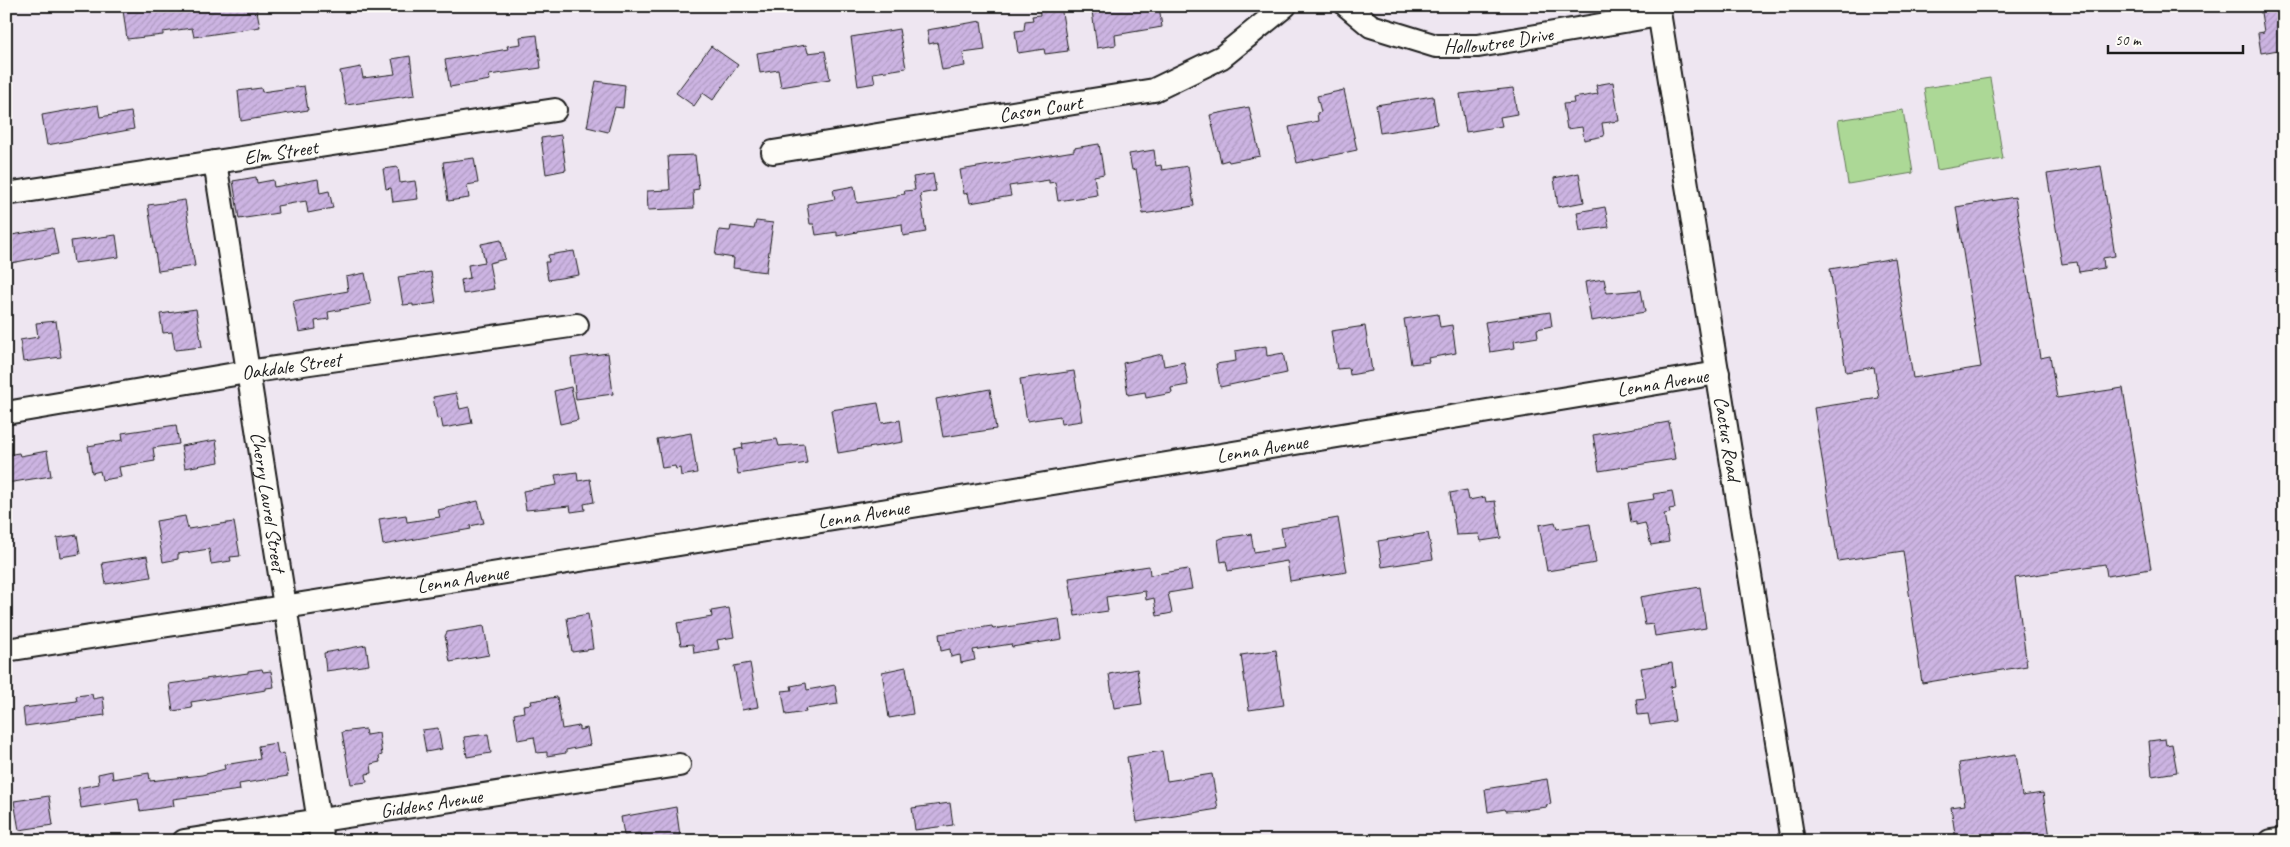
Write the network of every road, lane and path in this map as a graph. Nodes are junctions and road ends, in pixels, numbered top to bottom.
1 (1286, 6) edge
2 (1347, 6) edge
3 (1659, 10) edge
4 (555, 110) dead end
5 (773, 152) dead end
6 (215, 162) junction
7 (6, 194) edge
8 (577, 325) dead end
9 (247, 372) junction
10 (1718, 373) junction
11 (6, 413) edge
12 (285, 608) junction
13 (6, 650) edge
14 (679, 765) dead end
15 (321, 830) edge
16 (2284, 839) edge
17 (184, 841) edge
18 (1793, 841) edge
19 (2271, 841) edge

1 - 5 street, Cason Court
2 - 3 street, Hollowtree Drive
3 - 10 street, Cactus Road
4 - 6 street, Elm Street
6 - 7 street, Elm Street
6 - 9 street, Cherry Laurel Street
8 - 9 street, Oakdale Street
9 - 11 street, Oakdale Street
9 - 12 street, Cherry Laurel Street
10 - 12 street, Lenna Avenue
10 - 18 street, Cactus Road
12 - 13 street, Lenna Avenue
12 - 15 street, Cherry Laurel Street
14 - 15 street, Giddens Avenue
15 - 17 street, Giddens Avenue
16 - 19 street

